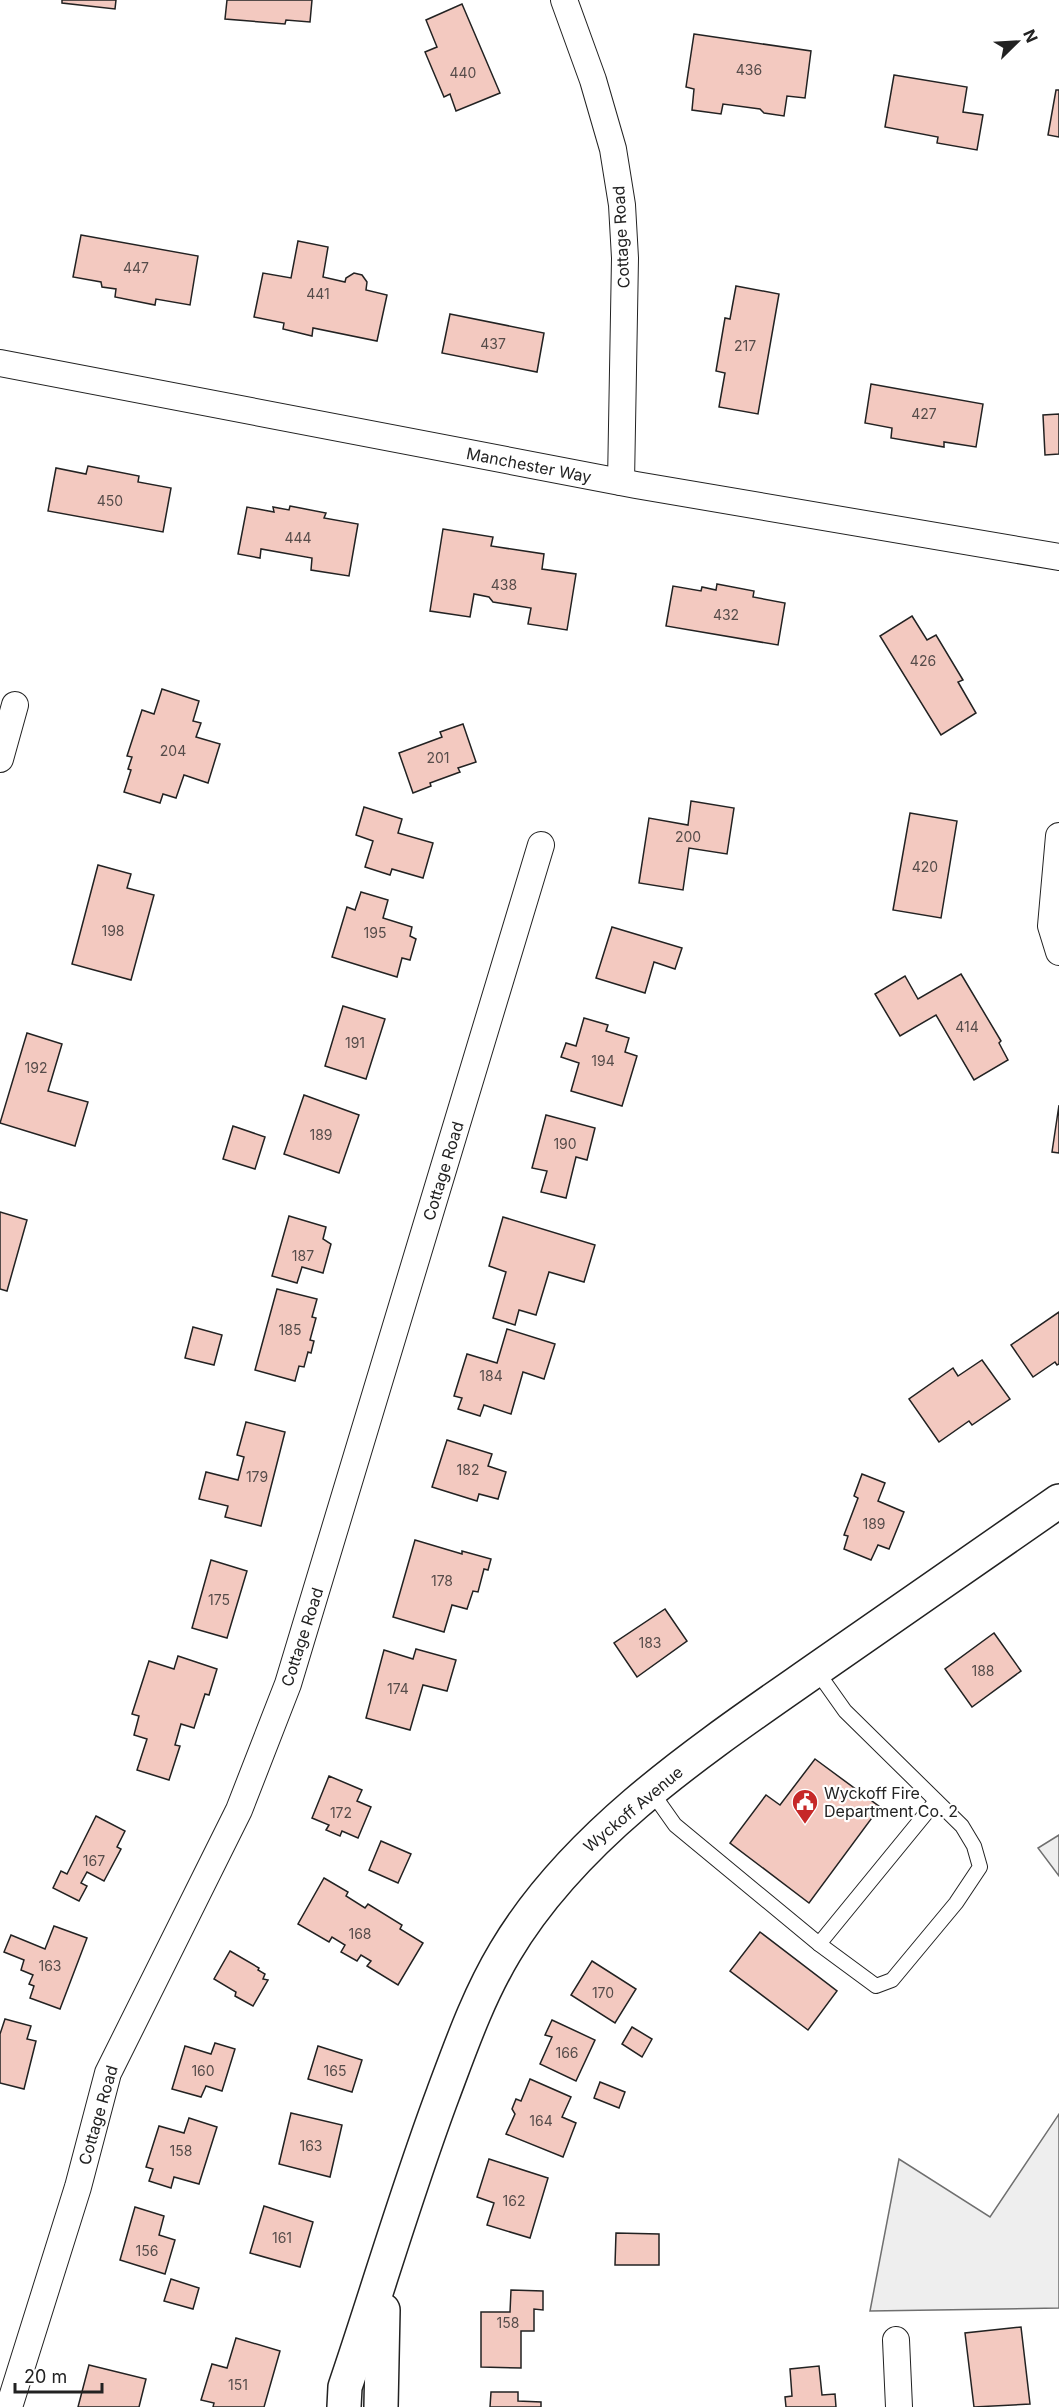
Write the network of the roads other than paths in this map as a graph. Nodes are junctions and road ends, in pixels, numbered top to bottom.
1 (564, 0) edge
2 (0, 363) edge
3 (621, 482) junction
4 (1059, 557) edge
5 (15, 705) dead end
6 (0, 759) edge
7 (1059, 836) edge
8 (541, 845) dead end
9 (1059, 952) edge
10 (1059, 1500) edge
11 (816, 1670) junction
12 (651, 1791) junction
13 (936, 1801) junction
14 (819, 1944) junction
15 (387, 2263) junction
16 (896, 2340) dead end
17 (342, 2400) edge
18 (9, 2407) edge
19 (381, 2407) edge
20 (899, 2407) edge

1 - 3 street, Cottage Road
2 - 3 street, Manchester Way
3 - 4 street, Manchester Way
5 - 6 street
7 - 9 street
8 - 18 street, Cottage Road
10 - 11 main road, Wyckoff Avenue
11 - 12 main road, Wyckoff Avenue
11 - 13 lane
12 - 14 lane
12 - 15 main road, Wyckoff Avenue
13 - 14 lane
13 - 14 lane
15 - 17 main road, Wyckoff Avenue
15 - 19 main road, Wyckoff Avenue
16 - 20 street

